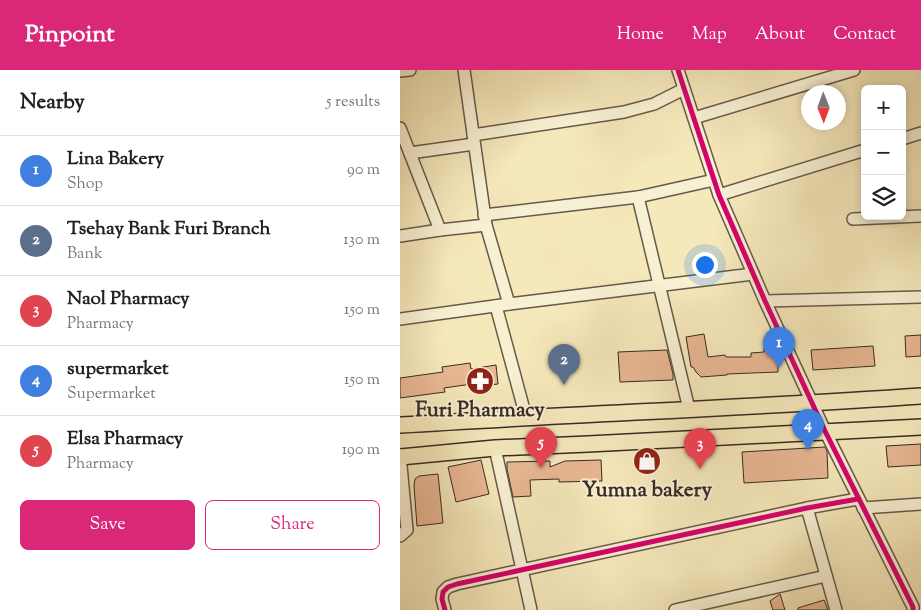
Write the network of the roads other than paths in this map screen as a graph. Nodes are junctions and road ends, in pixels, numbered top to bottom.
1 (410, 70) edge
2 (464, 70) edge
3 (678, 70) edge
4 (854, 70) edge
5 (400, 71) edge
6 (684, 89) junction
7 (694, 118) junction
8 (400, 128) edge
9 (921, 133) edge
10 (906, 138) edge
11 (474, 140) junction
12 (861, 151) edge
13 (410, 153) junction
14 (714, 180) junction
15 (719, 195) junction
16 (638, 197) junction
17 (921, 216) edge
18 (853, 219) dead end
19 (485, 220) junction
20 (440, 230) junction
21 (400, 236) edge
22 (753, 274) junction
23 (659, 285) junction
24 (921, 297) edge
25 (765, 301) junction
26 (509, 304) junction
27 (496, 306) junction
28 (400, 319) edge
29 (921, 396) edge
30 (813, 403) junction
31 (689, 409) junction
32 (526, 417) junction
33 (400, 425) edge
34 (921, 427) edge
35 (825, 431) junction
36 (495, 448) junction
37 (400, 456) edge
38 (861, 503) junction
39 (921, 504) edge
40 (807, 508) junction
41 (400, 536) edge
42 (521, 570) junction
43 (826, 576) junction
44 (916, 606) edge
45 (445, 610) edge
46 (531, 610) edge
47 (675, 610) edge
48 (836, 610) edge

1 - 5 street
2 - 11 street
3 - 6 street
4 - 7 street
6 - 7 street
6 - 11 street
7 - 14 street
8 - 13 street
9 - 10 street
11 - 13 street
11 - 19 street
12 - 15 street
13 - 20 street
14 - 15 street
14 - 16 street
15 - 22 street
16 - 19 street
16 - 23 street
17 - 18 street
19 - 20 street
19 - 26 street
20 - 21 street
22 - 23 street
22 - 25 street
23 - 26 street
23 - 31 street
24 - 25 street
25 - 30 street
26 - 27 street
27 - 28 street
27 - 32 street
29 - 30 main road
30 - 31 main road
30 - 35 street
31 - 32 main road
32 - 33 main road
34 - 35 main road
35 - 36 main road
35 - 38 street
36 - 37 main road
36 - 42 street
37 - 41 street
38 - 39 street
38 - 40 street
38 - 44 street
40 - 42 street
40 - 43 street
42 - 45 street
42 - 46 street
43 - 47 street
43 - 48 street

